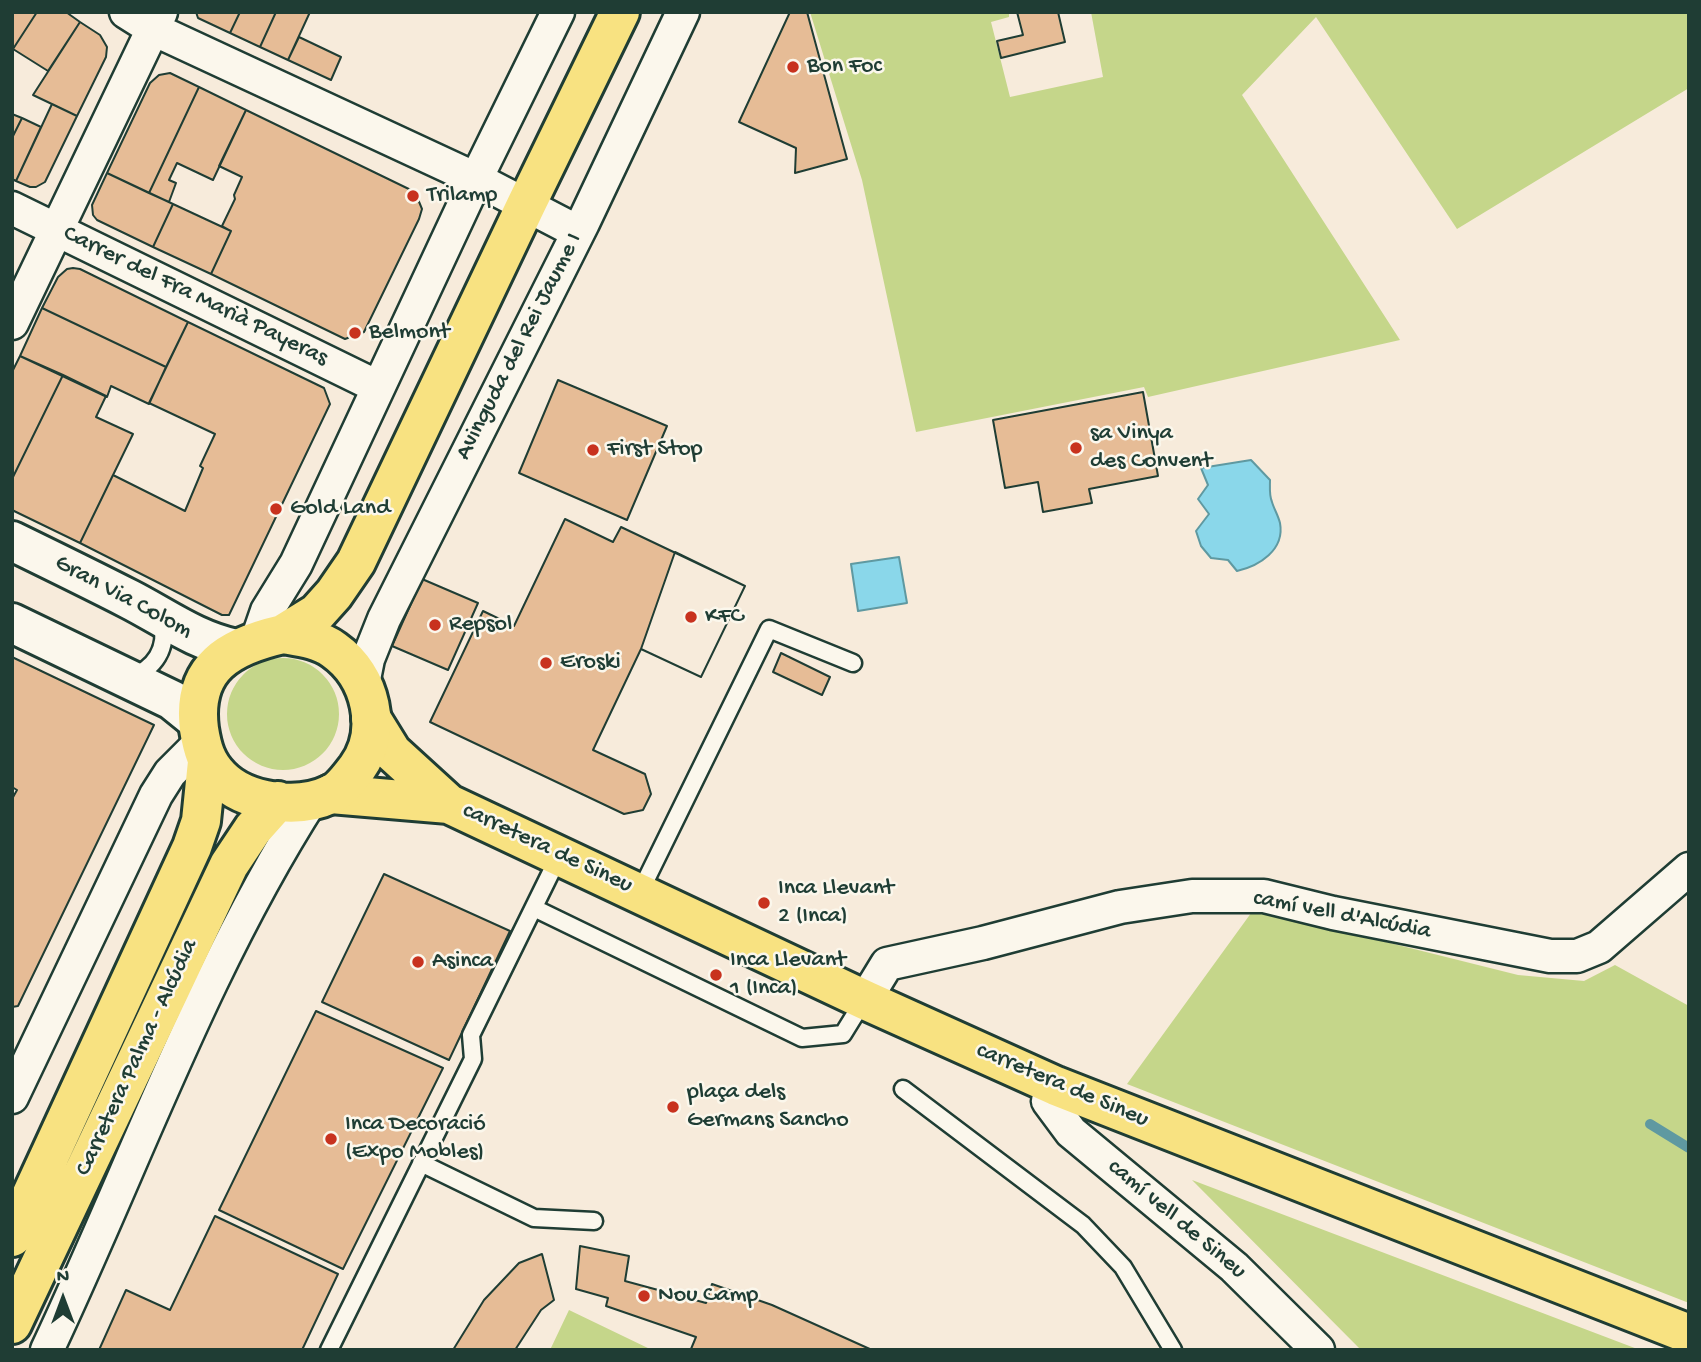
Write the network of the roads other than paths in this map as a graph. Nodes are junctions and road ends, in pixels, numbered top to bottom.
1 (126, 12) edge
2 (558, 12) edge
3 (620, 12) edge
4 (683, 12) edge
5 (157, 21) edge
6 (476, 179) junction
7 (526, 205) junction
8 (12, 208) edge
9 (57, 230) junction
10 (578, 232) junction
11 (12, 323) edge
12 (378, 387) junction
13 (12, 541) edge
14 (356, 562) junction
15 (161, 617) junction
16 (12, 623) edge
17 (259, 641) junction
18 (853, 663) dead end
19 (128, 677) junction
20 (361, 689) junction
21 (202, 742) junction
22 (307, 798) junction
23 (449, 804) junction
24 (559, 856) junction
25 (1689, 869) edge
26 (640, 892) junction
27 (534, 908) junction
28 (864, 1000) junction
29 (21, 1053) edge
30 (1056, 1086) junction
31 (904, 1089) dead end
32 (12, 1097) edge
33 (421, 1163) junction
34 (594, 1221) dead end
35 (12, 1237) edge
36 (93, 1252) junction
37 (19, 1310) edge
38 (1689, 1334) edge
39 (47, 1350) edge
40 (329, 1350) edge
41 (1173, 1350) edge
42 (1318, 1350) edge

1 - 5 street
2 - 6 street
3 - 7 main road
4 - 10 street, Avinguda del Rei Jaume I
5 - 6 street
5 - 9 street
6 - 7 street
6 - 12 street
7 - 10 street
7 - 14 main road
8 - 9 street, Carrer del Fra Marià Payeras
9 - 11 street
9 - 12 street, Carrer del Fra Marià Payeras
10 - 20 street, Avinguda del Rei Jaume I
12 - 17 street
13 - 15 main road, Gran Via Colom
14 - 17 main road
14 - 20 main road
15 - 17 main road, Gran Via Colom
15 - 19 lane
16 - 19 main road
17 - 20 main road
17 - 21 main road
18 - 26 lane
19 - 21 main road
20 - 22 main road
20 - 23 main road
21 - 22 main road
21 - 29 street
21 - 35 main road, Carretera Palma - Alcúdia
22 - 23 main road
22 - 36 street
22 - 37 main road, Carretera Palma - Alcúdia
23 - 24 main road, carretera de Sineu
24 - 26 main road, carretera de Sineu
24 - 27 lane
25 - 28 street, camí vell d'Alcúdia
26 - 28 main road, carretera de Sineu
27 - 28 lane
27 - 33 lane
28 - 30 main road, carretera de Sineu
29 - 32 street
30 - 38 main road, carretera de Sineu
30 - 42 street, camí vell de Sineu
31 - 41 lane
33 - 34 lane
33 - 40 lane
36 - 37 street
36 - 39 street

